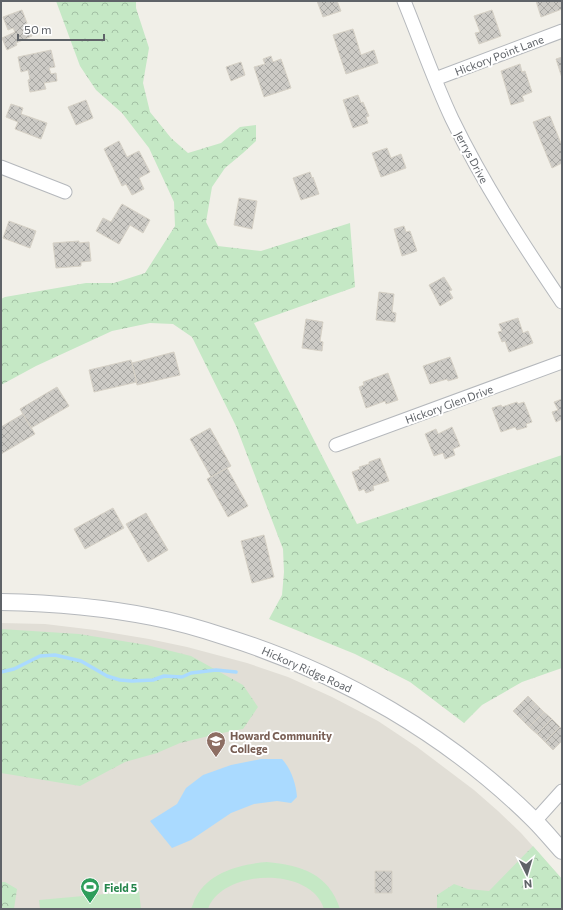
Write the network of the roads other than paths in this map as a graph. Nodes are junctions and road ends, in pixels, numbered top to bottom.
1 (404, 1) edge
2 (562, 31) edge
3 (435, 79) junction
4 (1, 167) edge
5 (65, 192) dead end
6 (562, 302) edge
7 (562, 362) edge
8 (336, 445) dead end
9 (1, 602) edge
10 (562, 791) edge
11 (535, 821) junction
12 (562, 851) edge

1 - 3 street, Jerrys Drive
2 - 3 street, Hickory Point Lane
3 - 6 street, Jerrys Drive
4 - 5 street
7 - 8 street, Hickory Glen Drive
9 - 11 street, Hickory Ridge Road
10 - 11 street
11 - 12 street, Hickory Ridge Road

